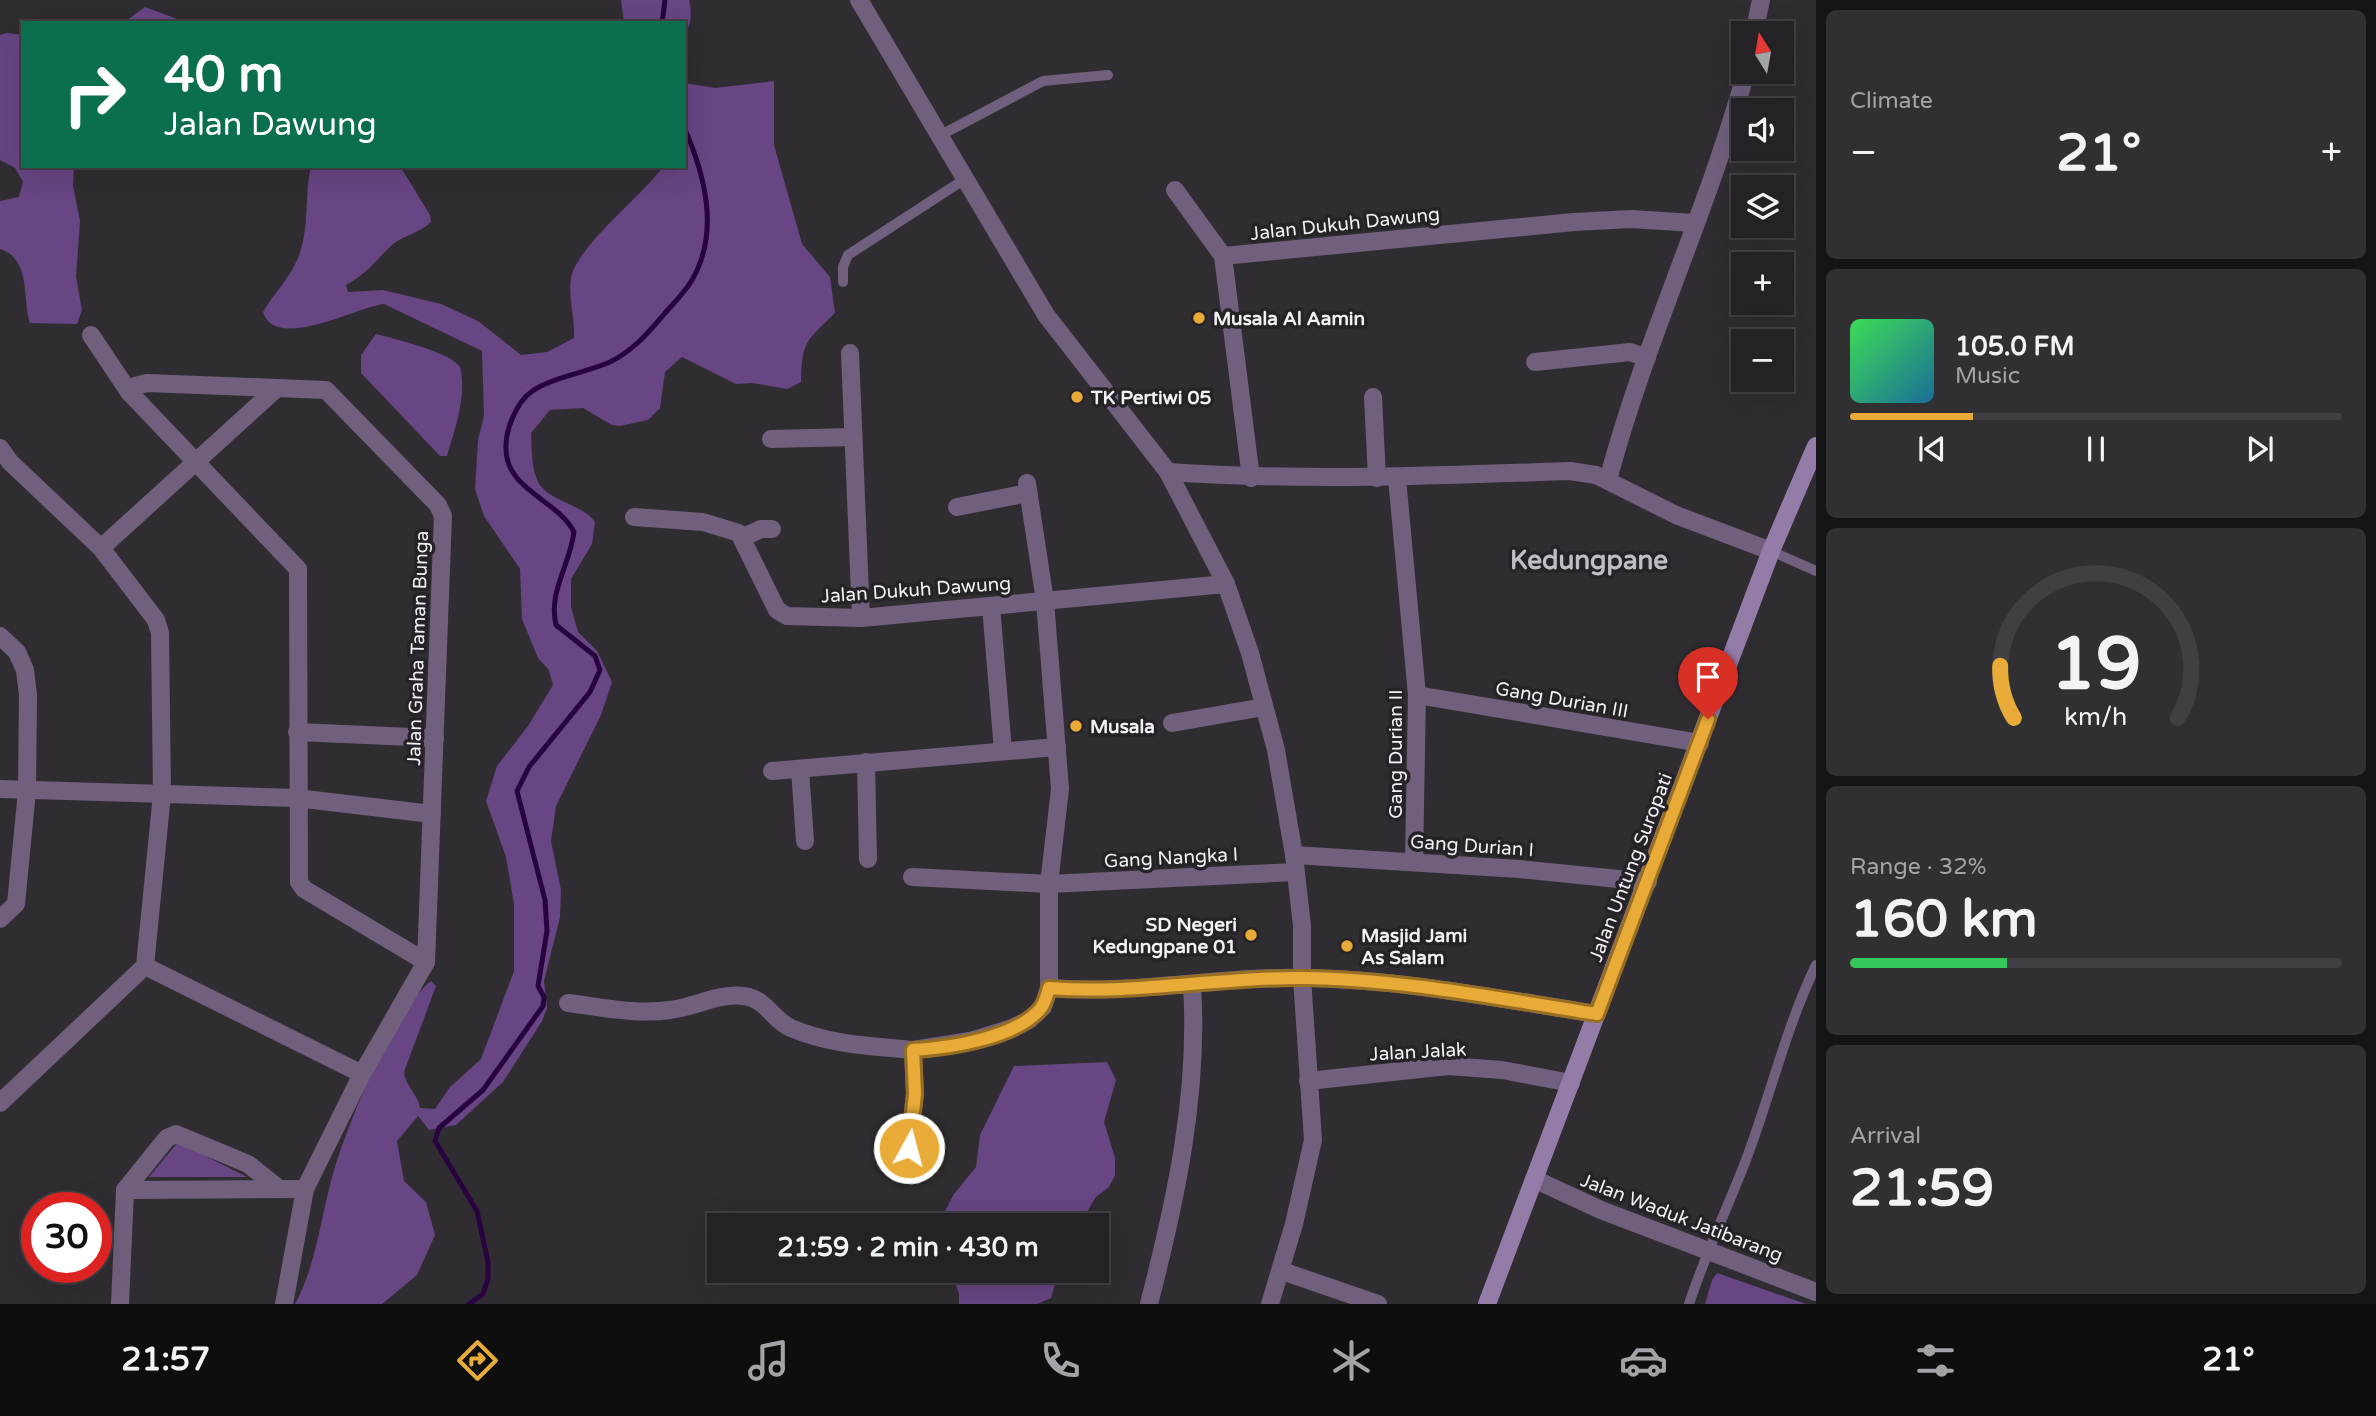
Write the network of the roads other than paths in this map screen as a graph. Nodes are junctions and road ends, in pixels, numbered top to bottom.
1 (859, 0) edge
2 (1761, 0) edge
3 (1757, 21) edge
4 (1108, 75) dead end
5 (1743, 84) edge
6 (939, 136) junction
7 (965, 179) junction
8 (1175, 190) dead end
9 (1694, 223) junction
10 (1223, 256) junction
11 (843, 282) dead end
12 (91, 335) dead end
13 (850, 353) dead end
14 (1647, 358) junction
15 (1535, 362) dead end
16 (277, 388) junction
17 (129, 392) junction
18 (1373, 397) dead end
19 (853, 437) junction
20 (771, 439) dead end
21 (1815, 450) edge
22 (3, 457) edge
23 (198, 460) junction
24 (1168, 472) junction
25 (1251, 478) junction
26 (1377, 478) junction
27 (1397, 478) junction
28 (1608, 480) junction
29 (957, 507) dead end
30 (634, 517) dead end
31 (772, 529) dead end
32 (744, 537) junction
33 (101, 548) junction
34 (1770, 551) junction
35 (1816, 571) edge
36 (1226, 584) junction
37 (1045, 601) junction
38 (991, 606) junction
39 (862, 618) junction
40 (0, 636) edge
41 (1417, 695) junction
42 (1264, 707) junction
43 (1172, 723) dead end
44 (297, 732) junction
45 (435, 738) junction
46 (1700, 743) junction
47 (1057, 747) junction
48 (1003, 751) junction
49 (866, 762) junction
50 (800, 769) junction
51 (772, 771) dead end
52 (0, 789) edge
53 (27, 791) junction
54 (162, 794) junction
55 (296, 798) junction
56 (432, 814) junction
57 (804, 841) dead end
58 (868, 859) dead end
59 (1414, 862) junction
60 (1295, 863) junction
61 (912, 877) dead end
62 (1648, 882) junction
63 (1049, 884) junction
64 (0, 919) edge
65 (426, 962) junction
66 (1816, 965) edge
67 (145, 966) junction
68 (1302, 978) junction
69 (1192, 985) junction
70 (1049, 988) junction
71 (568, 1003) dead end
72 (1597, 1014) junction
73 (913, 1050) junction
74 (362, 1074) junction
75 (1308, 1081) junction
76 (1571, 1083) junction
77 (0, 1103) edge
78 (905, 1175) dead end
79 (1534, 1179) junction
80 (277, 1187) junction
81 (125, 1189) junction
82 (305, 1189) junction
83 (1707, 1249) junction
84 (1282, 1271) junction
85 (1816, 1292) edge
86 (120, 1304) edge
87 (284, 1304) edge
88 (1149, 1304) edge
89 (1270, 1304) edge
90 (1378, 1304) edge
91 (1487, 1304) edge
92 (1689, 1304) edge

1 - 6 street
2 - 3 street
4 - 6 lane
5 - 9 street
6 - 7 street
7 - 11 lane
7 - 24 street
8 - 10 street
9 - 10 street, Jalan Dukuh Dawung
9 - 14 street
10 - 25 street
12 - 17 street
13 - 19 street
14 - 15 street
14 - 28 street
16 - 17 street, Jalan Graha Taman Bunga
16 - 23 street
16 - 45 street, Jalan Graha Taman Bunga
17 - 23 street
18 - 26 street
19 - 20 street
19 - 39 street
21 - 34 main road, Jalan Untung Suropati
22 - 33 street
23 - 33 street
23 - 44 street
24 - 25 street
24 - 36 street
25 - 26 street
26 - 27 street
27 - 28 street
27 - 41 street, Gang Durian II
28 - 34 street
29 - 37 street
30 - 32 street
31 - 32 street
32 - 39 street, Jalan Dukuh Dawung
33 - 54 street
34 - 35 lane
34 - 46 main road, Jalan Untung Suropati
36 - 37 street, Jalan Dukuh Dawung
36 - 42 street
37 - 38 street, Jalan Dukuh Dawung
37 - 47 street
38 - 39 street, Jalan Dukuh Dawung
38 - 48 street
40 - 53 street
41 - 46 street, Gang Durian III
41 - 59 street, Gang Durian II
42 - 43 street
42 - 60 street
44 - 45 street
44 - 55 street
45 - 56 street, Jalan Graha Taman Bunga
46 - 62 main road, Jalan Untung Suropati
47 - 48 street
47 - 63 street
48 - 49 street
49 - 50 street
49 - 58 street
50 - 51 street
50 - 57 street
52 - 53 street
53 - 54 street
53 - 64 street
54 - 55 street
54 - 67 street
55 - 56 street
55 - 65 street
56 - 65 street, Jalan Graha Taman Bunga
59 - 60 street, Gang Durian I
59 - 62 street, Gang Durian I
60 - 63 street, Gang Nangka I
60 - 68 street
61 - 63 street
62 - 72 main road, Jalan Untung Suropati
63 - 70 street
65 - 74 street, Jalan Graha Taman Bunga
66 - 83 lane
67 - 74 street
67 - 77 street
68 - 69 street
68 - 72 street
68 - 75 street
69 - 70 street
69 - 88 street
70 - 73 street
71 - 73 street
72 - 76 main road, Jalan Untung Suropati
73 - 78 street
74 - 82 street, Jalan Graha Taman Bunga
75 - 76 street, Jalan Jalak
75 - 84 street
76 - 79 main road, Jalan Untung Suropati
79 - 83 street, Jalan Waduk Jatibarang
79 - 91 main road, Jalan Untung Suropati
80 - 81 street
80 - 81 street
80 - 82 street
81 - 86 street
82 - 87 street, Jalan Graha Taman Bunga
83 - 85 street, Jalan Waduk Jatibarang
83 - 92 lane
84 - 89 street
84 - 90 street

